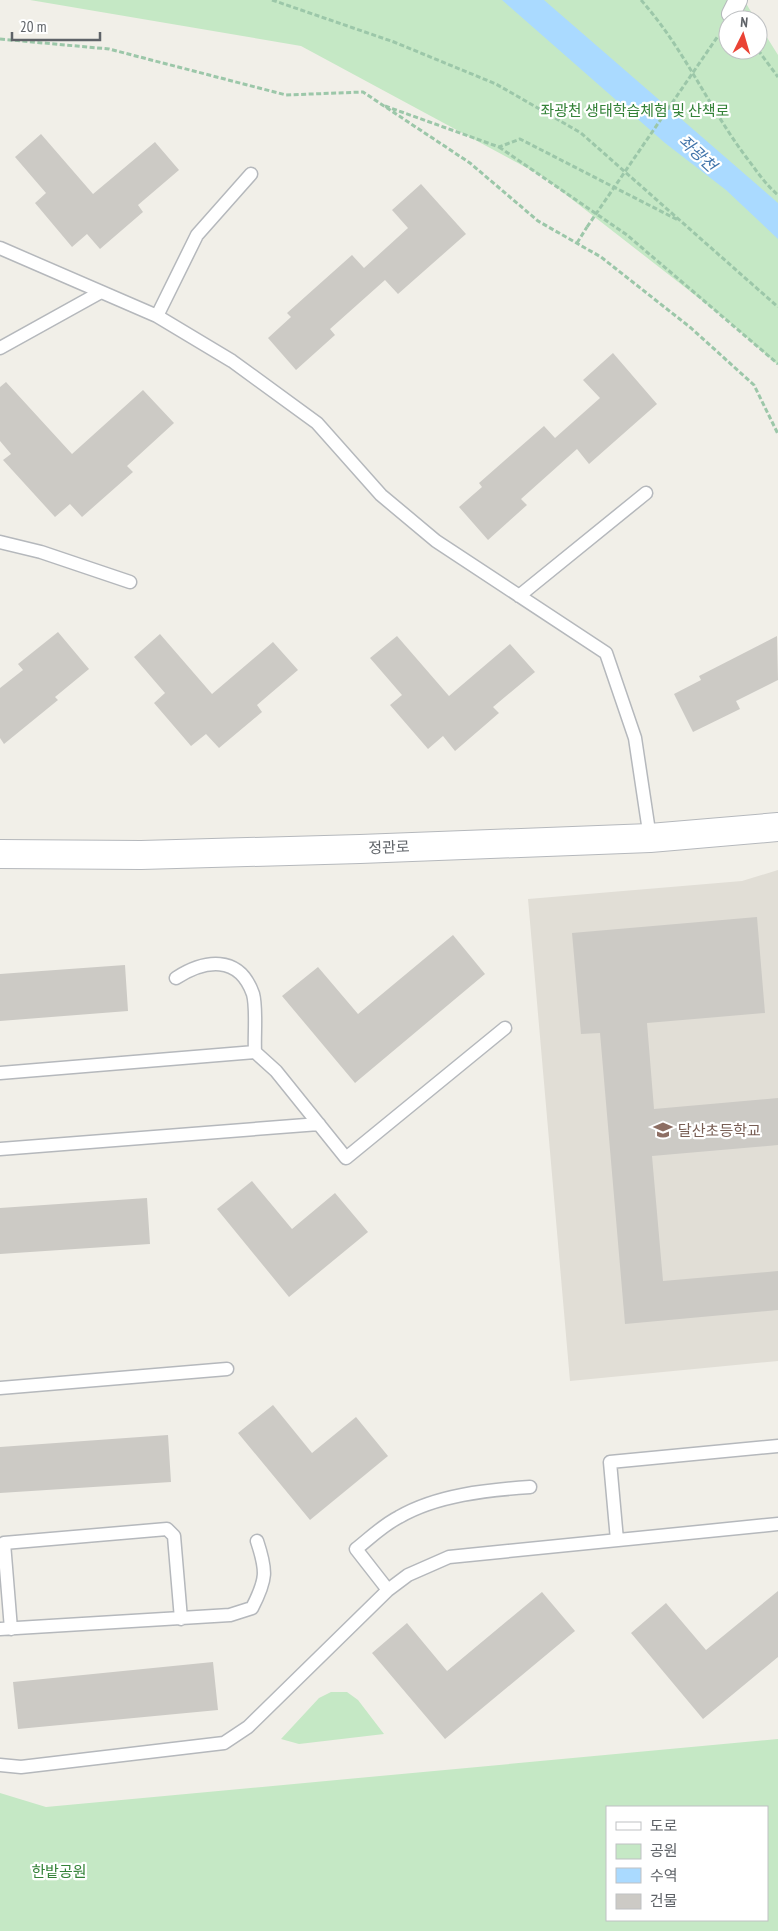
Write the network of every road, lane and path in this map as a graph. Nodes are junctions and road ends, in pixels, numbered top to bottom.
1 (272, 0) edge
2 (641, 0) edge
3 (718, 36) dead end
4 (0, 39) edge
5 (765, 60) edge
6 (778, 77) edge
7 (380, 104) junction
8 (500, 147) junction
9 (251, 174) dead end
10 (778, 195) edge
11 (684, 223) junction
12 (577, 243) junction
13 (0, 248) edge
14 (101, 292) junction
15 (778, 307) edge
16 (157, 316) junction
17 (0, 348) edge
18 (778, 364) edge
19 (778, 434) edge
20 (646, 493) dead end
21 (0, 542) edge
22 (130, 582) dead end
23 (519, 596) junction
24 (778, 827) edge
25 (650, 838) junction
26 (0, 854) edge
27 (176, 978) dead end
28 (505, 1028) dead end
29 (255, 1052) junction
30 (0, 1073) edge
31 (319, 1124) junction
32 (0, 1149) edge
33 (227, 1369) dead end
34 (0, 1388) edge
35 (778, 1446) edge
36 (530, 1487) dead end
37 (778, 1524) edge
38 (617, 1540) junction
39 (257, 1541) dead end
40 (388, 1590) junction
41 (181, 1618) junction
42 (6, 1629) edge
43 (0, 1765) edge

1 - 11 path
2 - 10 path
3 - 12 path, bridge
4 - 7 path
5 - 6 path
7 - 8 path
7 - 12 path
8 - 11 path
8 - 18 path
9 - 16 lane
11 - 15 path
12 - 19 path
13 - 14 lane
14 - 16 lane
14 - 17 lane
16 - 23 lane
20 - 23 lane
21 - 22 lane
23 - 25 lane
24 - 25 street, 정관로
25 - 26 street, 정관로
27 - 29 lane
28 - 31 lane
29 - 30 lane
29 - 31 lane
31 - 32 lane
33 - 34 lane
35 - 38 lane
36 - 40 lane
37 - 38 lane
38 - 40 lane
39 - 41 lane
40 - 43 lane
41 - 42 lane
41 - 42 lane

